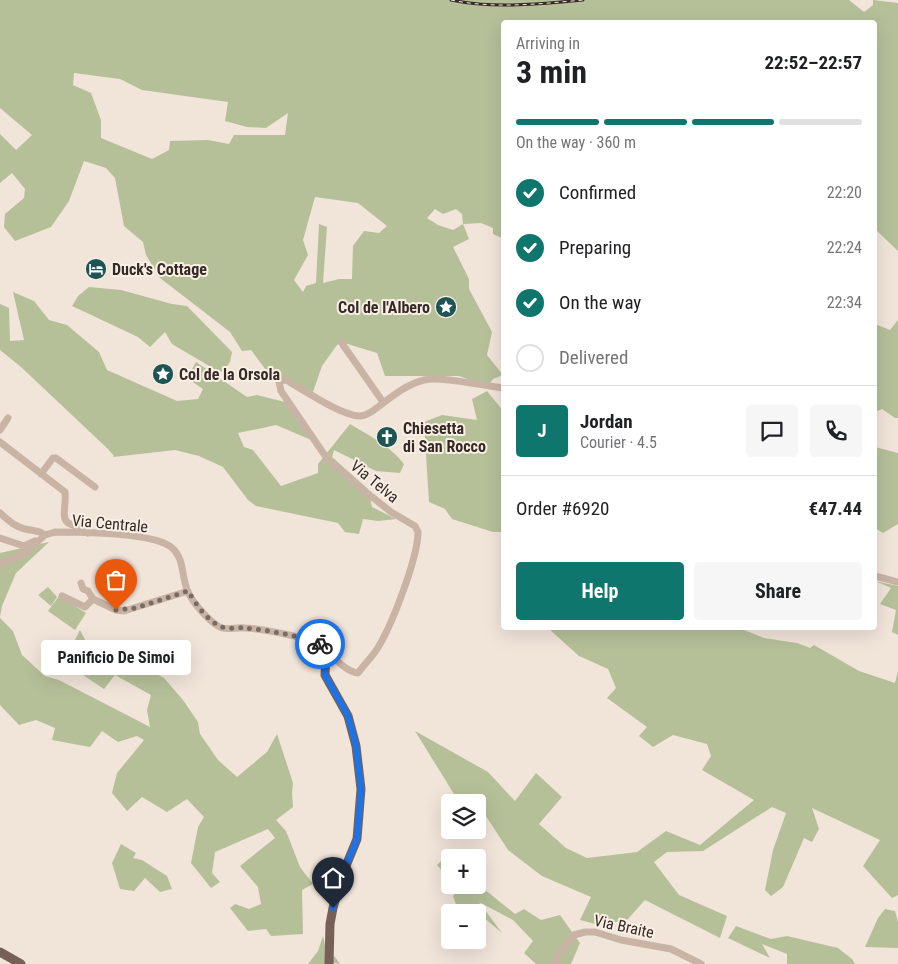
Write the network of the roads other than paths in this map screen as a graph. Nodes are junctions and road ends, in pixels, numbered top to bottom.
1 (341, 342) dead end
2 (501, 388) edge
3 (383, 402) junction
4 (8, 418) dead end
5 (0, 430) edge
6 (0, 442) edge
7 (41, 474) junction
8 (94, 487) dead end
9 (0, 513) edge
10 (88, 533) junction
11 (43, 537) junction
12 (0, 538) edge
13 (0, 564) edge
14 (877, 577) edge
15 (898, 582) edge
16 (81, 583) dead end
17 (188, 591) junction
18 (62, 596) dead end
19 (93, 599) junction
20 (326, 652) junction
21 (0, 952) edge
22 (21, 964) edge
23 (329, 964) edge
24 (554, 964) edge
25 (701, 964) edge

1 - 3 street
2 - 3 street, Via Telva
3 - 20 street, Via Telva
4 - 5 street
6 - 7 street
7 - 8 street
7 - 10 street
9 - 11 street, Via Centrale
10 - 11 street, Via Centrale
10 - 17 street, Via Centrale
11 - 12 street
11 - 13 street
14 - 15 street
16 - 19 street
17 - 19 street
17 - 20 street, Via Centrale
18 - 19 street
20 - 23 main road
21 - 22 main road
24 - 25 street, Via Braite

